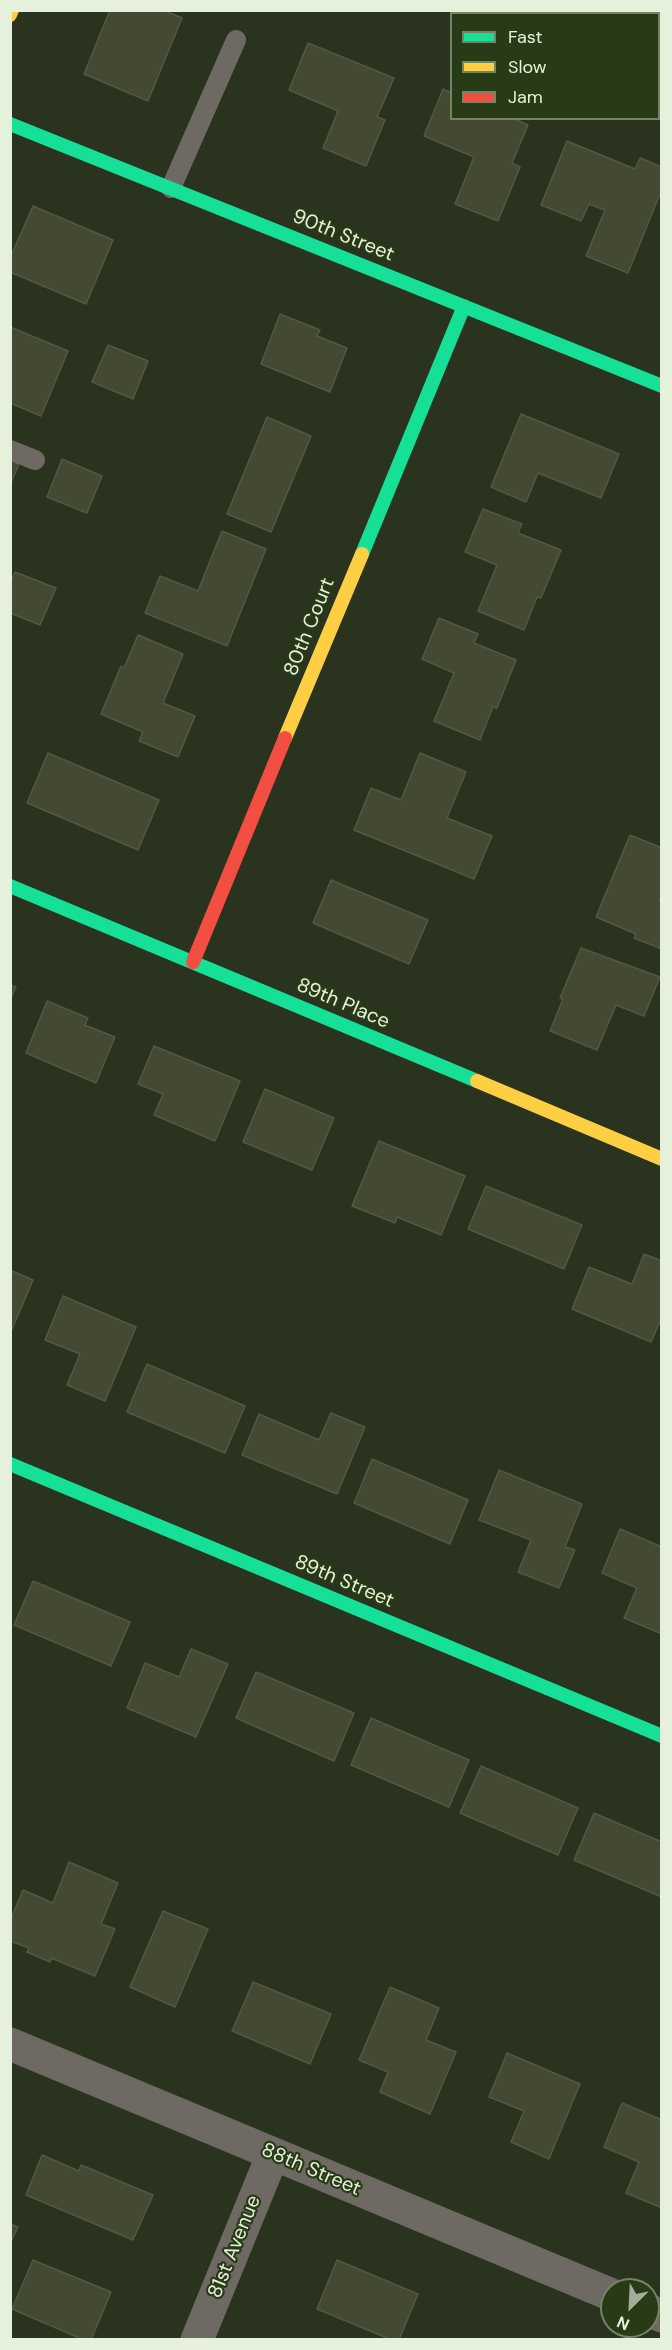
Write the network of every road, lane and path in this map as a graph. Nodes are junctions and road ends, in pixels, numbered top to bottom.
1 (236, 40) dead end
2 (10, 124) edge
3 (171, 188) junction
4 (464, 306) junction
5 (660, 379) edge
6 (10, 450) edge
7 (35, 460) dead end
8 (10, 886) edge
9 (193, 962) junction
10 (662, 1159) edge
11 (10, 1464) edge
12 (662, 1736) edge
13 (10, 2044) edge
14 (273, 2154) junction
15 (600, 2290) edge
16 (197, 2340) edge

1 - 3 lane
2 - 3 street, 90th Street
3 - 4 street, 90th Street
4 - 5 street, 90th Street
4 - 9 street, 80th Court
6 - 7 lane
8 - 9 street, 89th Place
9 - 10 street, 89th Place
11 - 12 street, 89th Street
13 - 14 street, 88th Street
14 - 15 street, 88th Street
14 - 16 street, 81st Avenue

